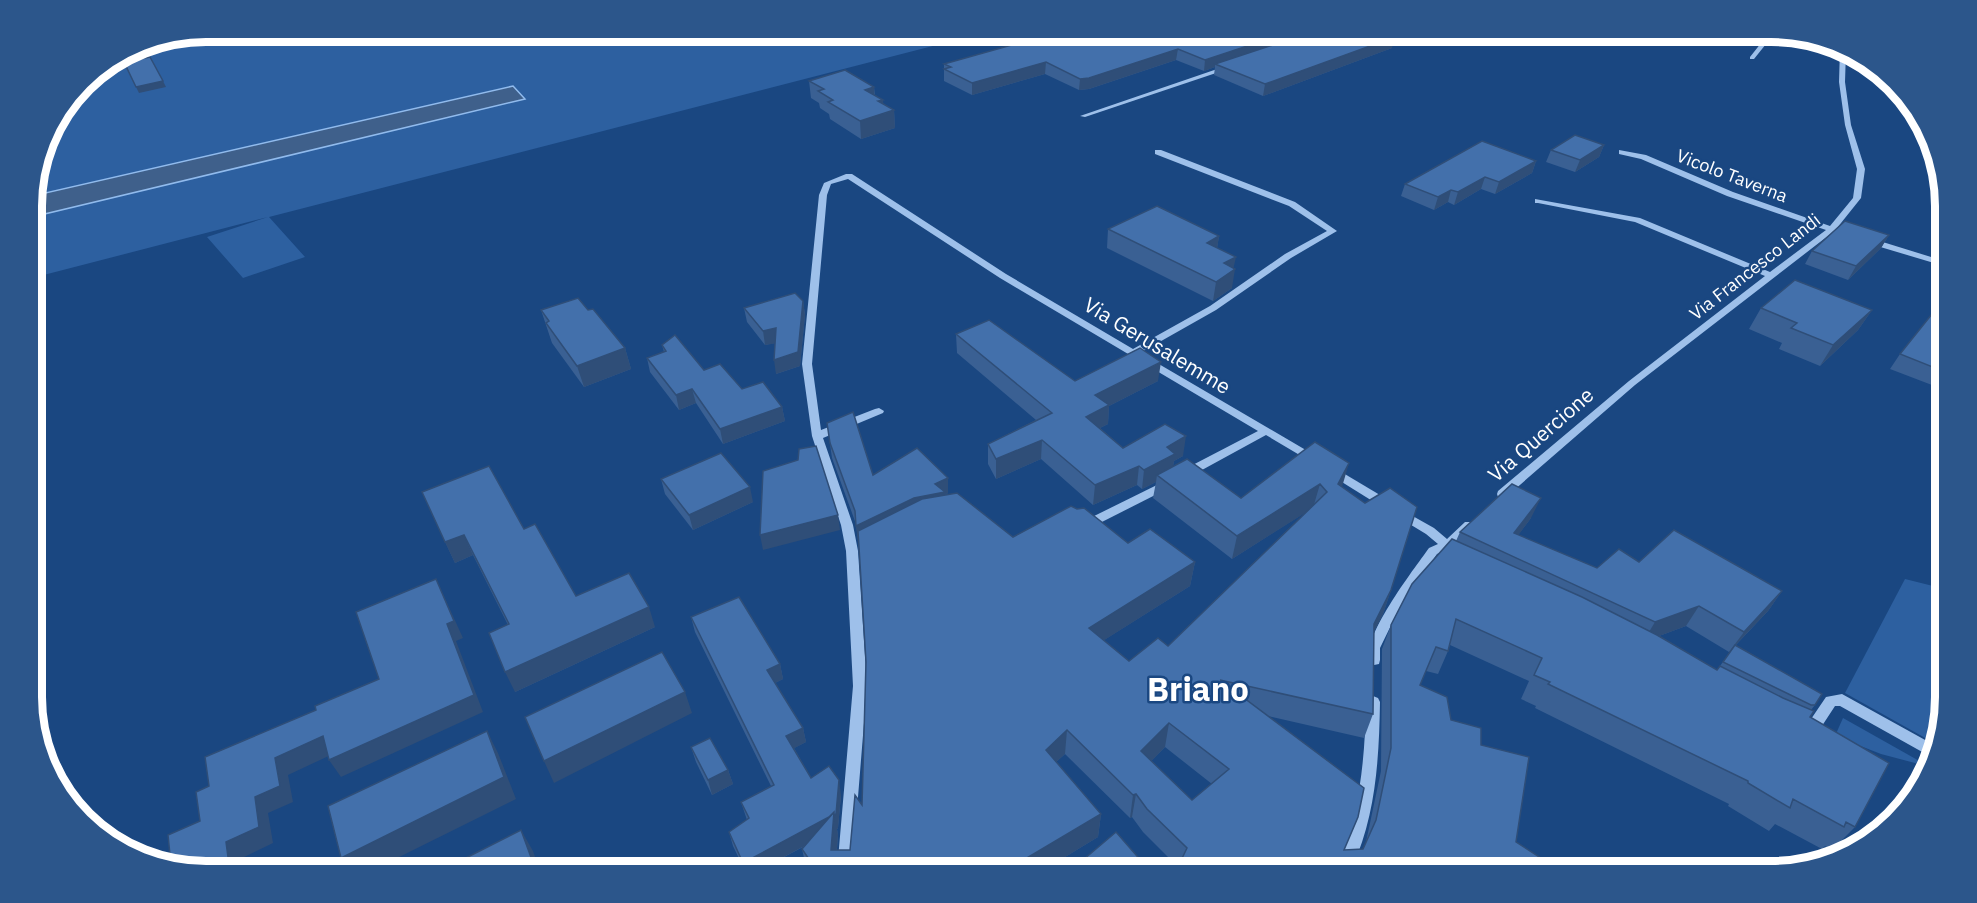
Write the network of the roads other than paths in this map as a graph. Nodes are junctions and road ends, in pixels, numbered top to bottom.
1 (1764, 42) edge
2 (1752, 58) dead end
3 (1843, 59) edge
4 (1230, 66) edge
5 (1083, 116) dead end
6 (1158, 152) dead end
7 (1622, 152) dead end
8 (1538, 201) dead end
9 (1832, 229) junction
10 (1843, 232) edge
11 (1866, 239) edge
12 (1935, 261) edge
13 (1772, 276) junction
14 (1132, 353) junction
15 (1632, 383) joint
16 (879, 411) dead end
17 (1264, 432) junction
18 (817, 436) junction
19 (1076, 527) edge
20 (1441, 551) junction
21 (1373, 670) edge
22 (1373, 693) edge
23 (1797, 728) edge
24 (1927, 748) edge
25 (845, 861) edge
26 (1348, 861) edge

1 - 2 street
3 - 9 street, Via Francesco Landi
4 - 5 street
6 - 14 street
7 - 9 street, Vicolo Taverna
8 - 13 street
9 - 10 street, Vicolo Taverna
9 - 13 street, Via Francesco Landi
11 - 12 street
13 - 15 street, Via Francesco Landi
14 - 17 street, Via Gerusalemme
14 - 18 street, Via Gerusalemme
15 - 20 street, Via Quercione
16 - 18 street
17 - 19 street
17 - 20 street, Via Gerusalemme
18 - 25 street
20 - 21 street, Via Quercione
22 - 26 street
23 - 24 street

